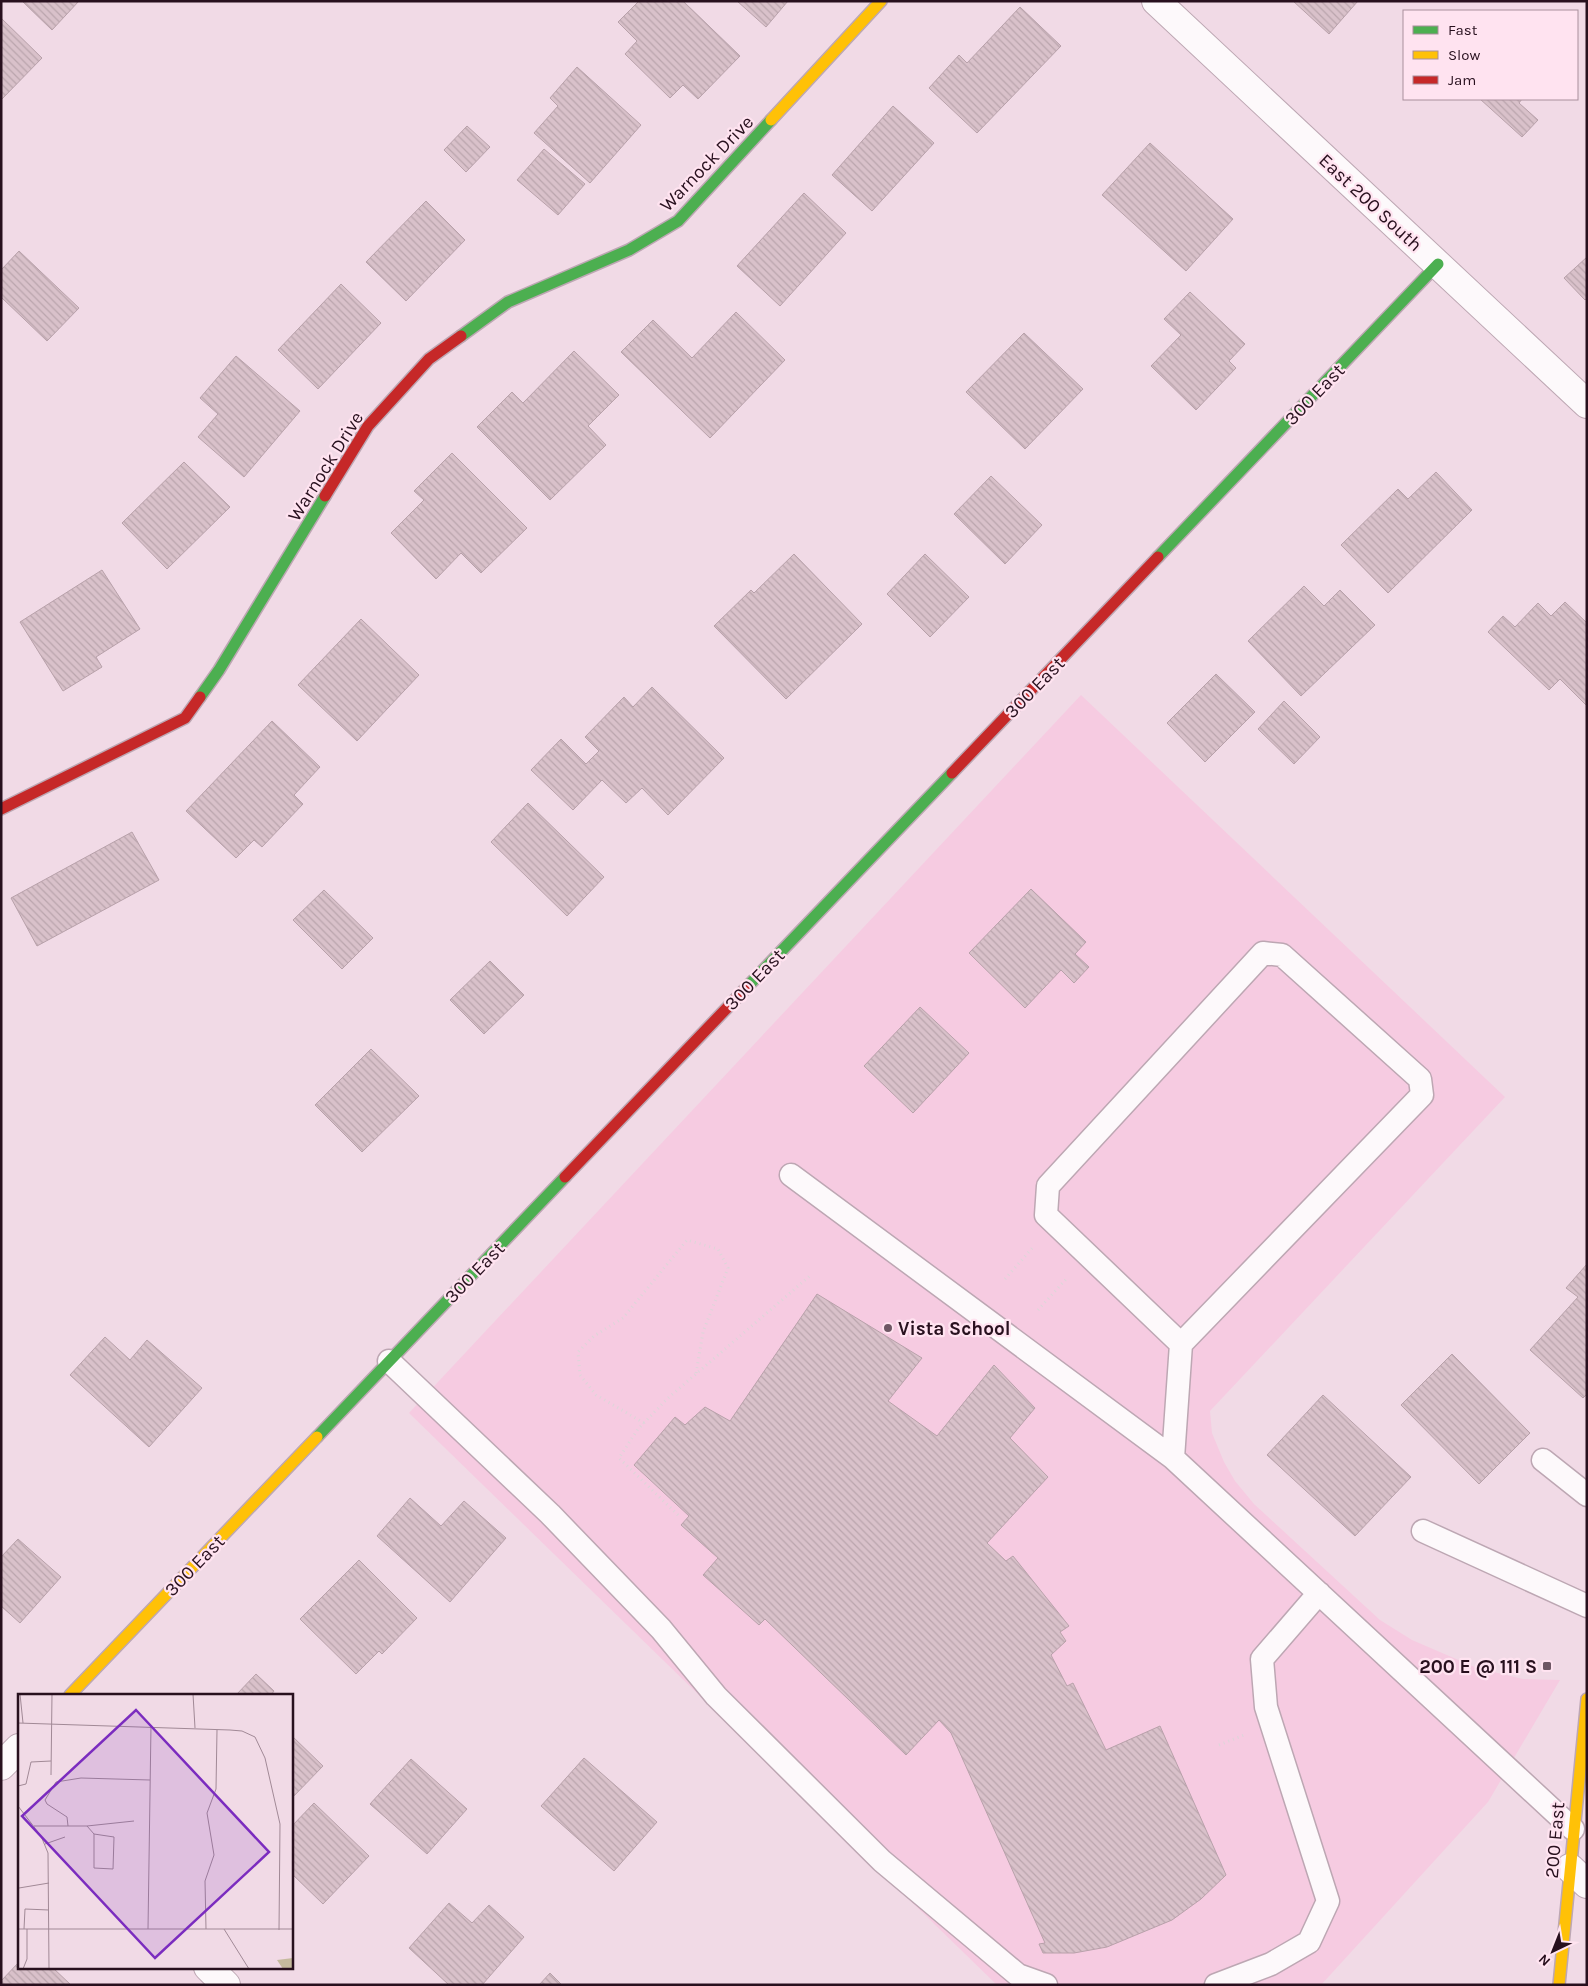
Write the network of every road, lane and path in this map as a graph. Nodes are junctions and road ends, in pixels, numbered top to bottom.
1 (880, 1) edge
2 (1156, 1) edge
3 (1438, 264) junction
4 (1587, 404) edge
5 (1, 809) edge
6 (791, 1175) dead end
7 (1054, 1223) junction
8 (1088, 1256) junction
9 (812, 1274) dead end
10 (1005, 1279) dead end
11 (1038, 1310) dead end
12 (1181, 1344) junction
13 (389, 1361) junction
14 (696, 1374) junction
15 (644, 1423) junction
16 (1173, 1458) junction
17 (1544, 1460) dead end
18 (1587, 1495) edge
19 (678, 1515) dead end
20 (1422, 1531) dead end
21 (1319, 1593) junction
22 (1587, 1606) edge
23 (71, 1694) edge
24 (1587, 1699) edge
25 (18, 1749) edge
26 (1, 1766) edge
27 (18, 1782) edge
28 (1573, 1829) junction
29 (1578, 1876) edge
30 (209, 1968) edge
31 (226, 1985) edge
32 (1046, 1985) edge
33 (1216, 1985) edge
34 (1559, 1985) edge

1 - 5 street, Warnock Drive
2 - 3 street, East 200 South
3 - 4 street, East 200 South
3 - 13 street, 300 East
6 - 16 lane
7 - 8 lane
7 - 10 path
7 - 12 lane
8 - 11 path
8 - 12 lane
9 - 14 path
12 - 16 lane
13 - 23 street, 300 East
13 - 32 lane
14 - 15 path
14 - 15 path
15 - 19 path
16 - 21 lane
17 - 18 lane
20 - 22 lane
21 - 28 lane
21 - 33 lane
24 - 28 street, 200 East
25 - 26 street
26 - 27 street
28 - 29 street, 200 East
29 - 34 street, 200 East
30 - 31 street

